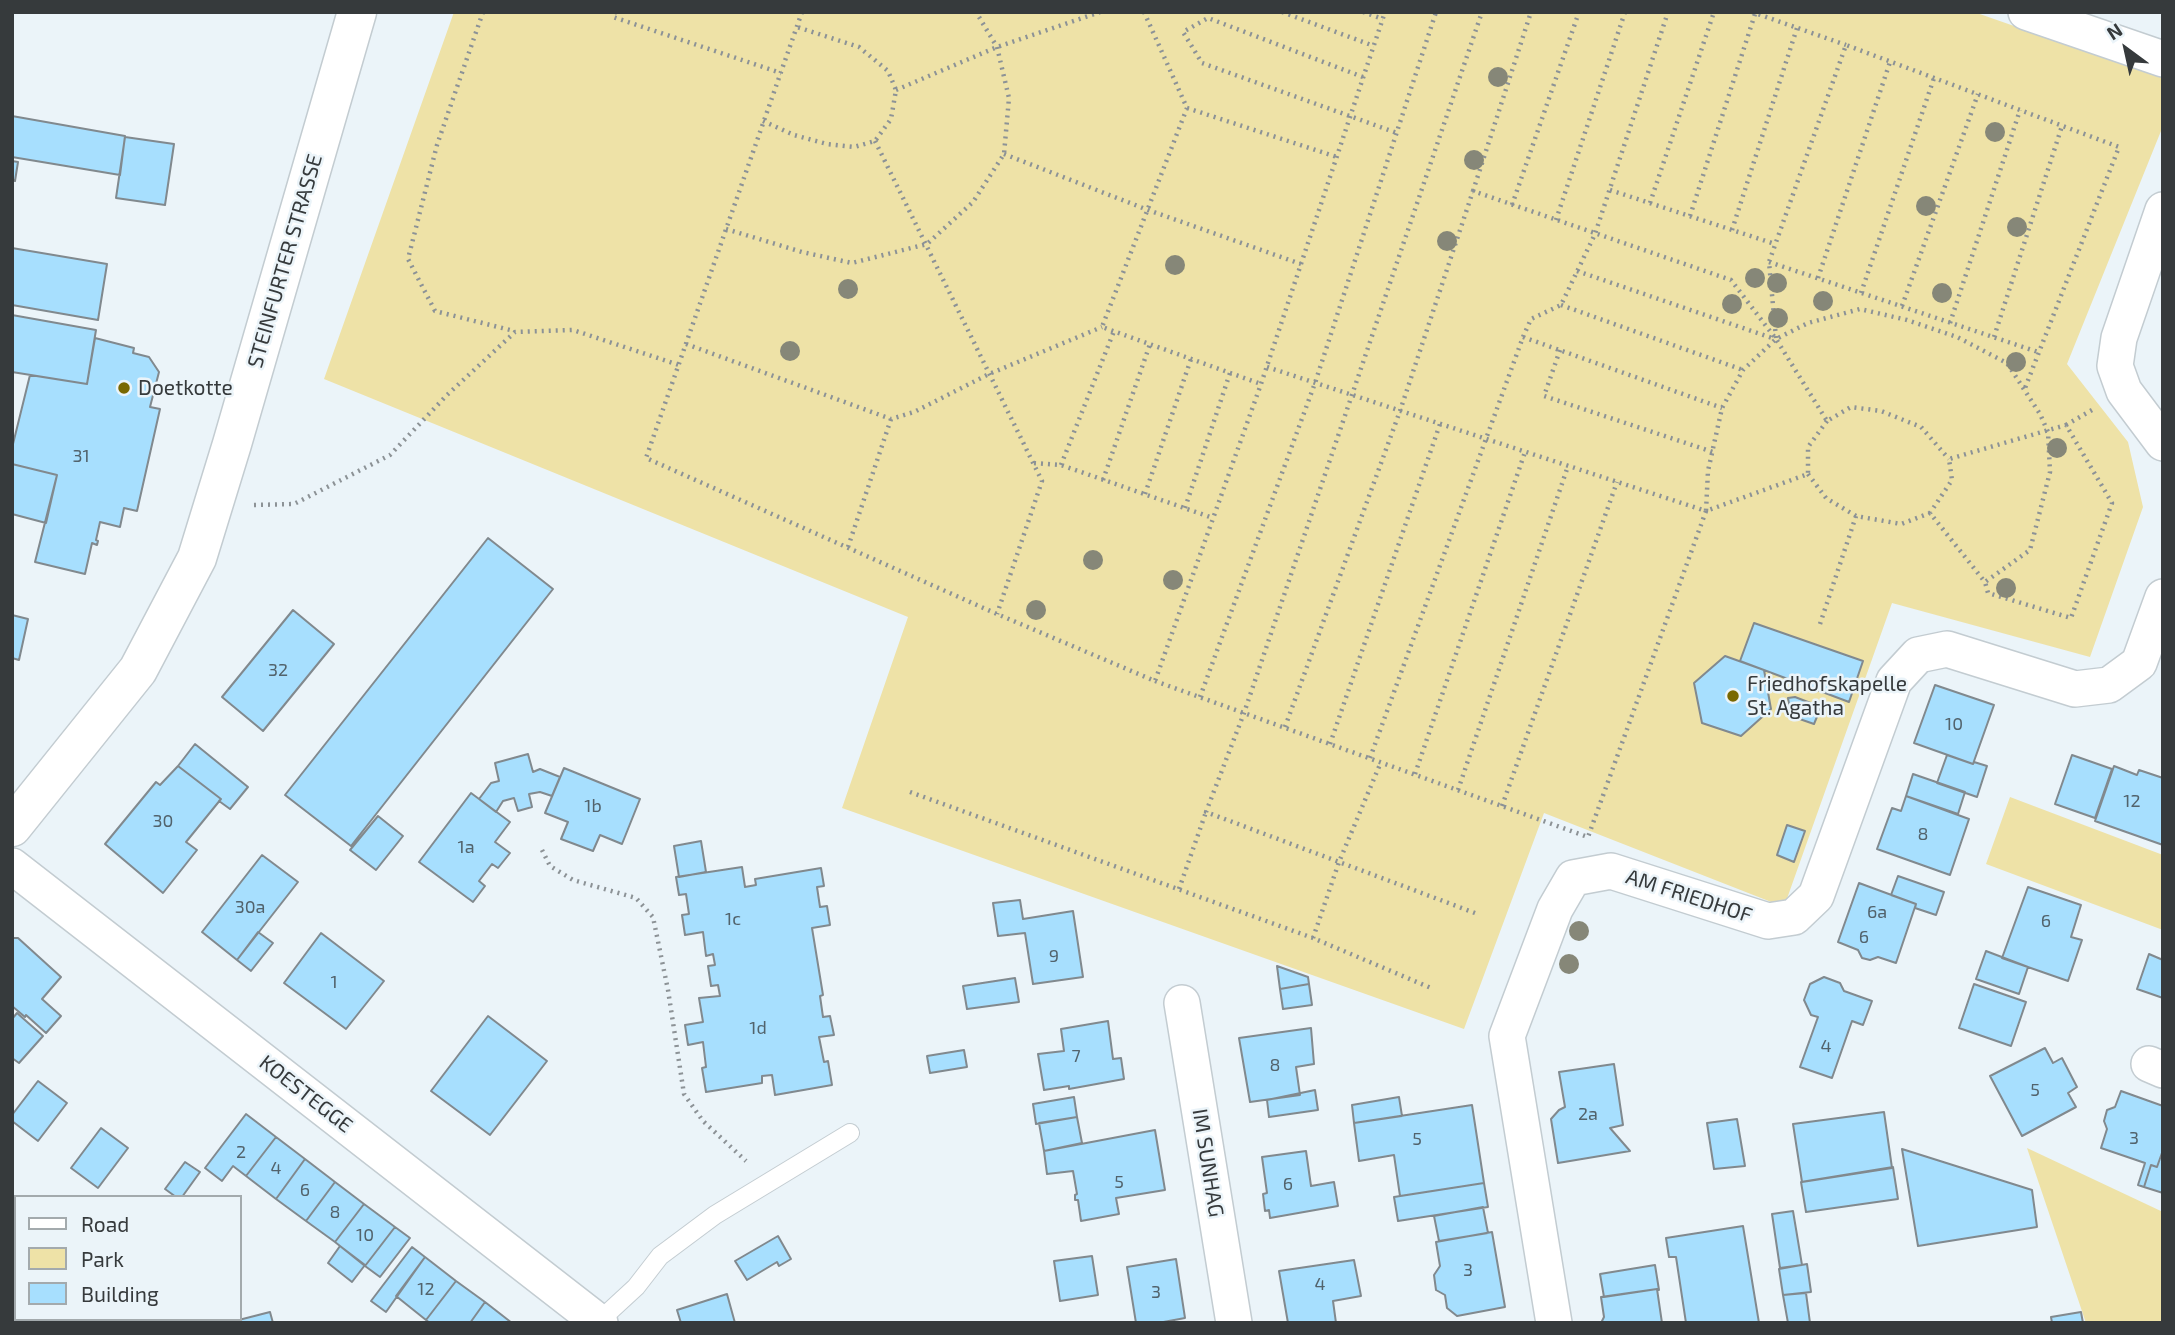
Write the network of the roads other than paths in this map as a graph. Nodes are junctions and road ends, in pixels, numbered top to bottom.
1 (357, 12) edge
2 (2026, 12) edge
3 (2163, 59) edge
4 (2163, 211) edge
5 (2163, 443) edge
6 (2163, 597) edge
7 (12, 827) edge
8 (12, 866) edge
9 (1182, 1003) dead end
10 (850, 1133) dead end
11 (599, 1322) edge
12 (1234, 1323) edge
13 (1553, 1323) edge

1 - 7 main road, STEINFURTER STRASSE
2 - 3 street
4 - 5 street
6 - 13 street, AM FRIEDHOF
8 - 11 street, KOESTEGGE
9 - 12 street, IM SUNHAG
10 - 11 lane

